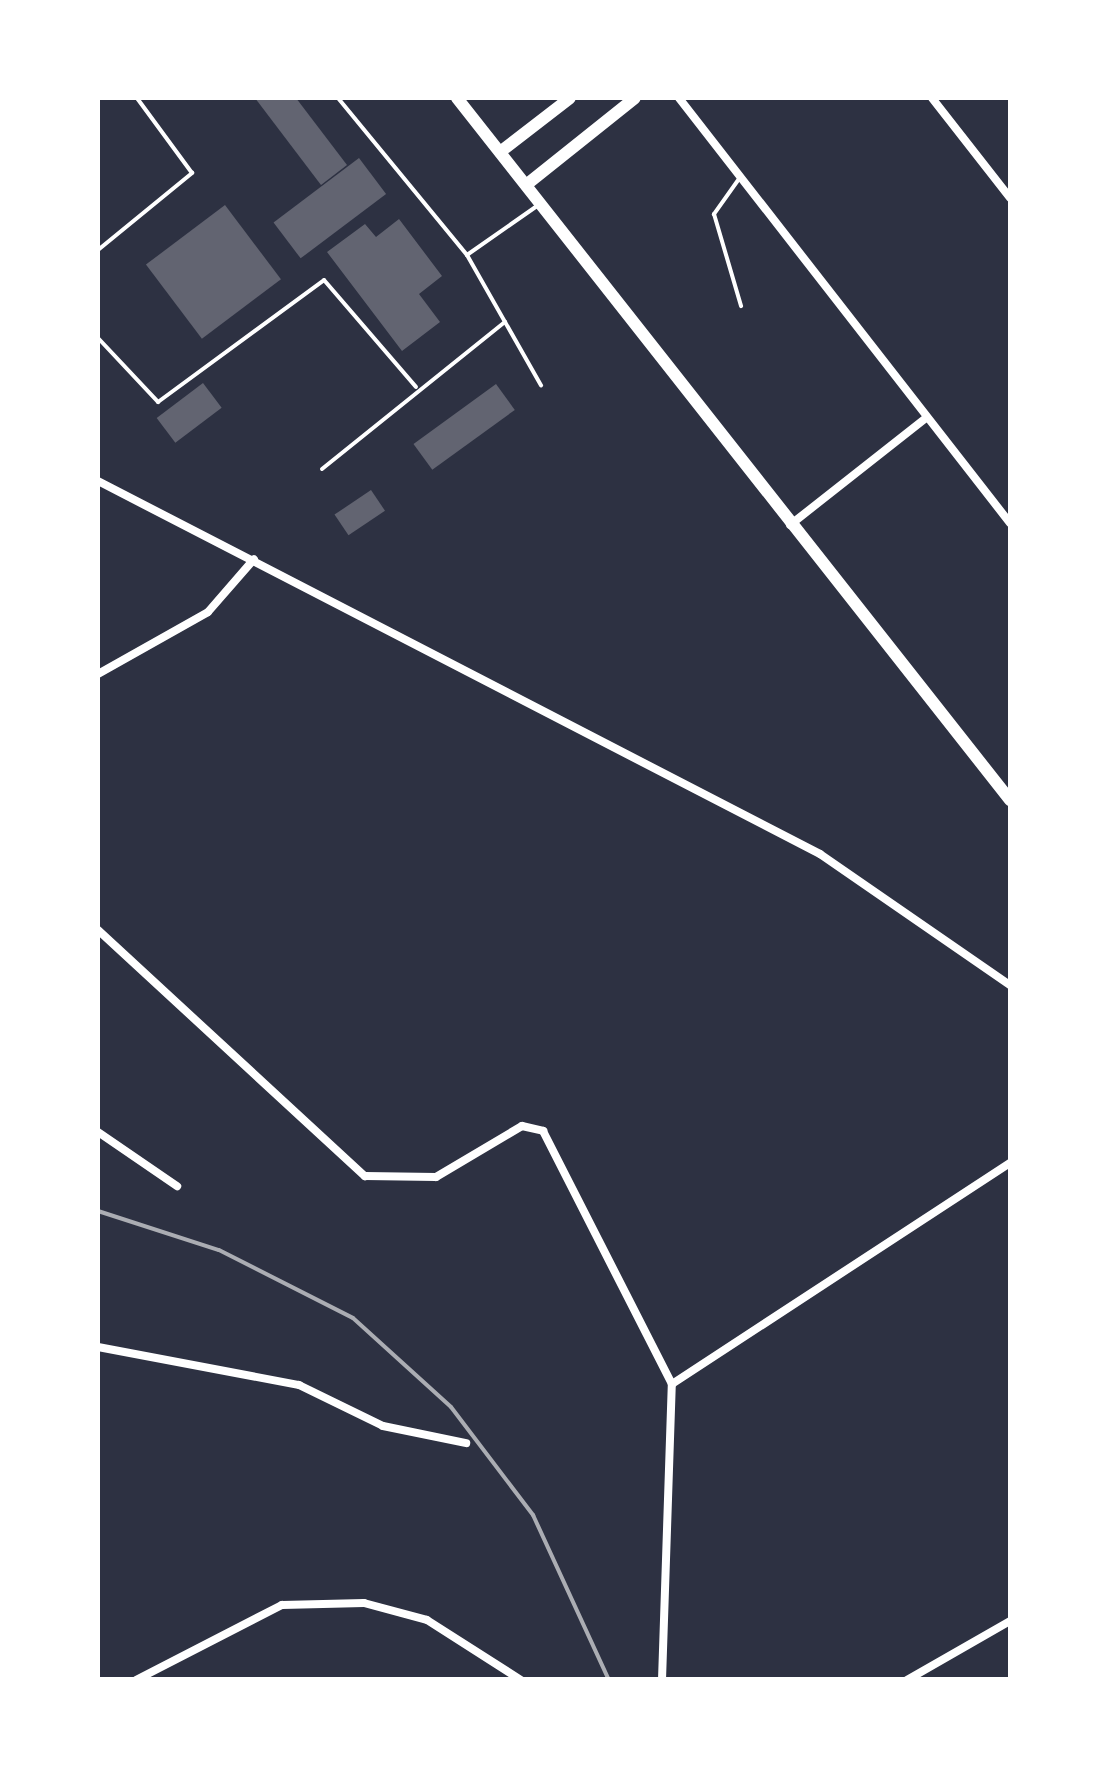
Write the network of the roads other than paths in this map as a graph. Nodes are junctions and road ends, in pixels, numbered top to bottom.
1 (136, 98) edge
2 (338, 98) edge
3 (456, 98) edge
4 (570, 98) edge
5 (635, 98) edge
6 (679, 98) edge
7 (932, 98) edge
8 (500, 152) junction
9 (740, 176) junction
10 (526, 185) junction
11 (1010, 198) edge
12 (540, 204) junction
13 (98, 250) edge
14 (467, 255) junction
15 (741, 306) dead end
16 (505, 322) junction
17 (98, 338) edge
18 (541, 385) dead end
19 (416, 388) junction
20 (927, 417) junction
21 (322, 469) dead end
22 (98, 481) edge
23 (1010, 523) edge
24 (790, 526) junction
25 (254, 560) junction
26 (98, 674) edge
27 (1010, 800) edge
28 (98, 930) edge
29 (1010, 984) edge
30 (98, 1132) edge
31 (1010, 1163) edge
32 (178, 1186) dead end
33 (98, 1347) edge
34 (672, 1384) junction
35 (466, 1443) dead end
36 (1010, 1620) edge
37 (136, 1680) edge
38 (521, 1680) edge
39 (662, 1680) edge
40 (907, 1680) edge

1 - 13 lane
2 - 14 lane
3 - 8 main road
4 - 8 main road
5 - 10 main road
6 - 9 street
7 - 11 street
8 - 10 main road
9 - 15 lane
9 - 20 street
10 - 12 main road
12 - 14 lane
12 - 24 main road
14 - 16 lane
16 - 18 lane
16 - 19 lane
17 - 19 lane
19 - 21 lane
20 - 23 street
20 - 24 street
22 - 25 street
24 - 27 main road
25 - 26 street
25 - 29 street
28 - 34 street
30 - 32 street
31 - 34 street
33 - 35 street
34 - 39 street
36 - 40 street
37 - 38 street

